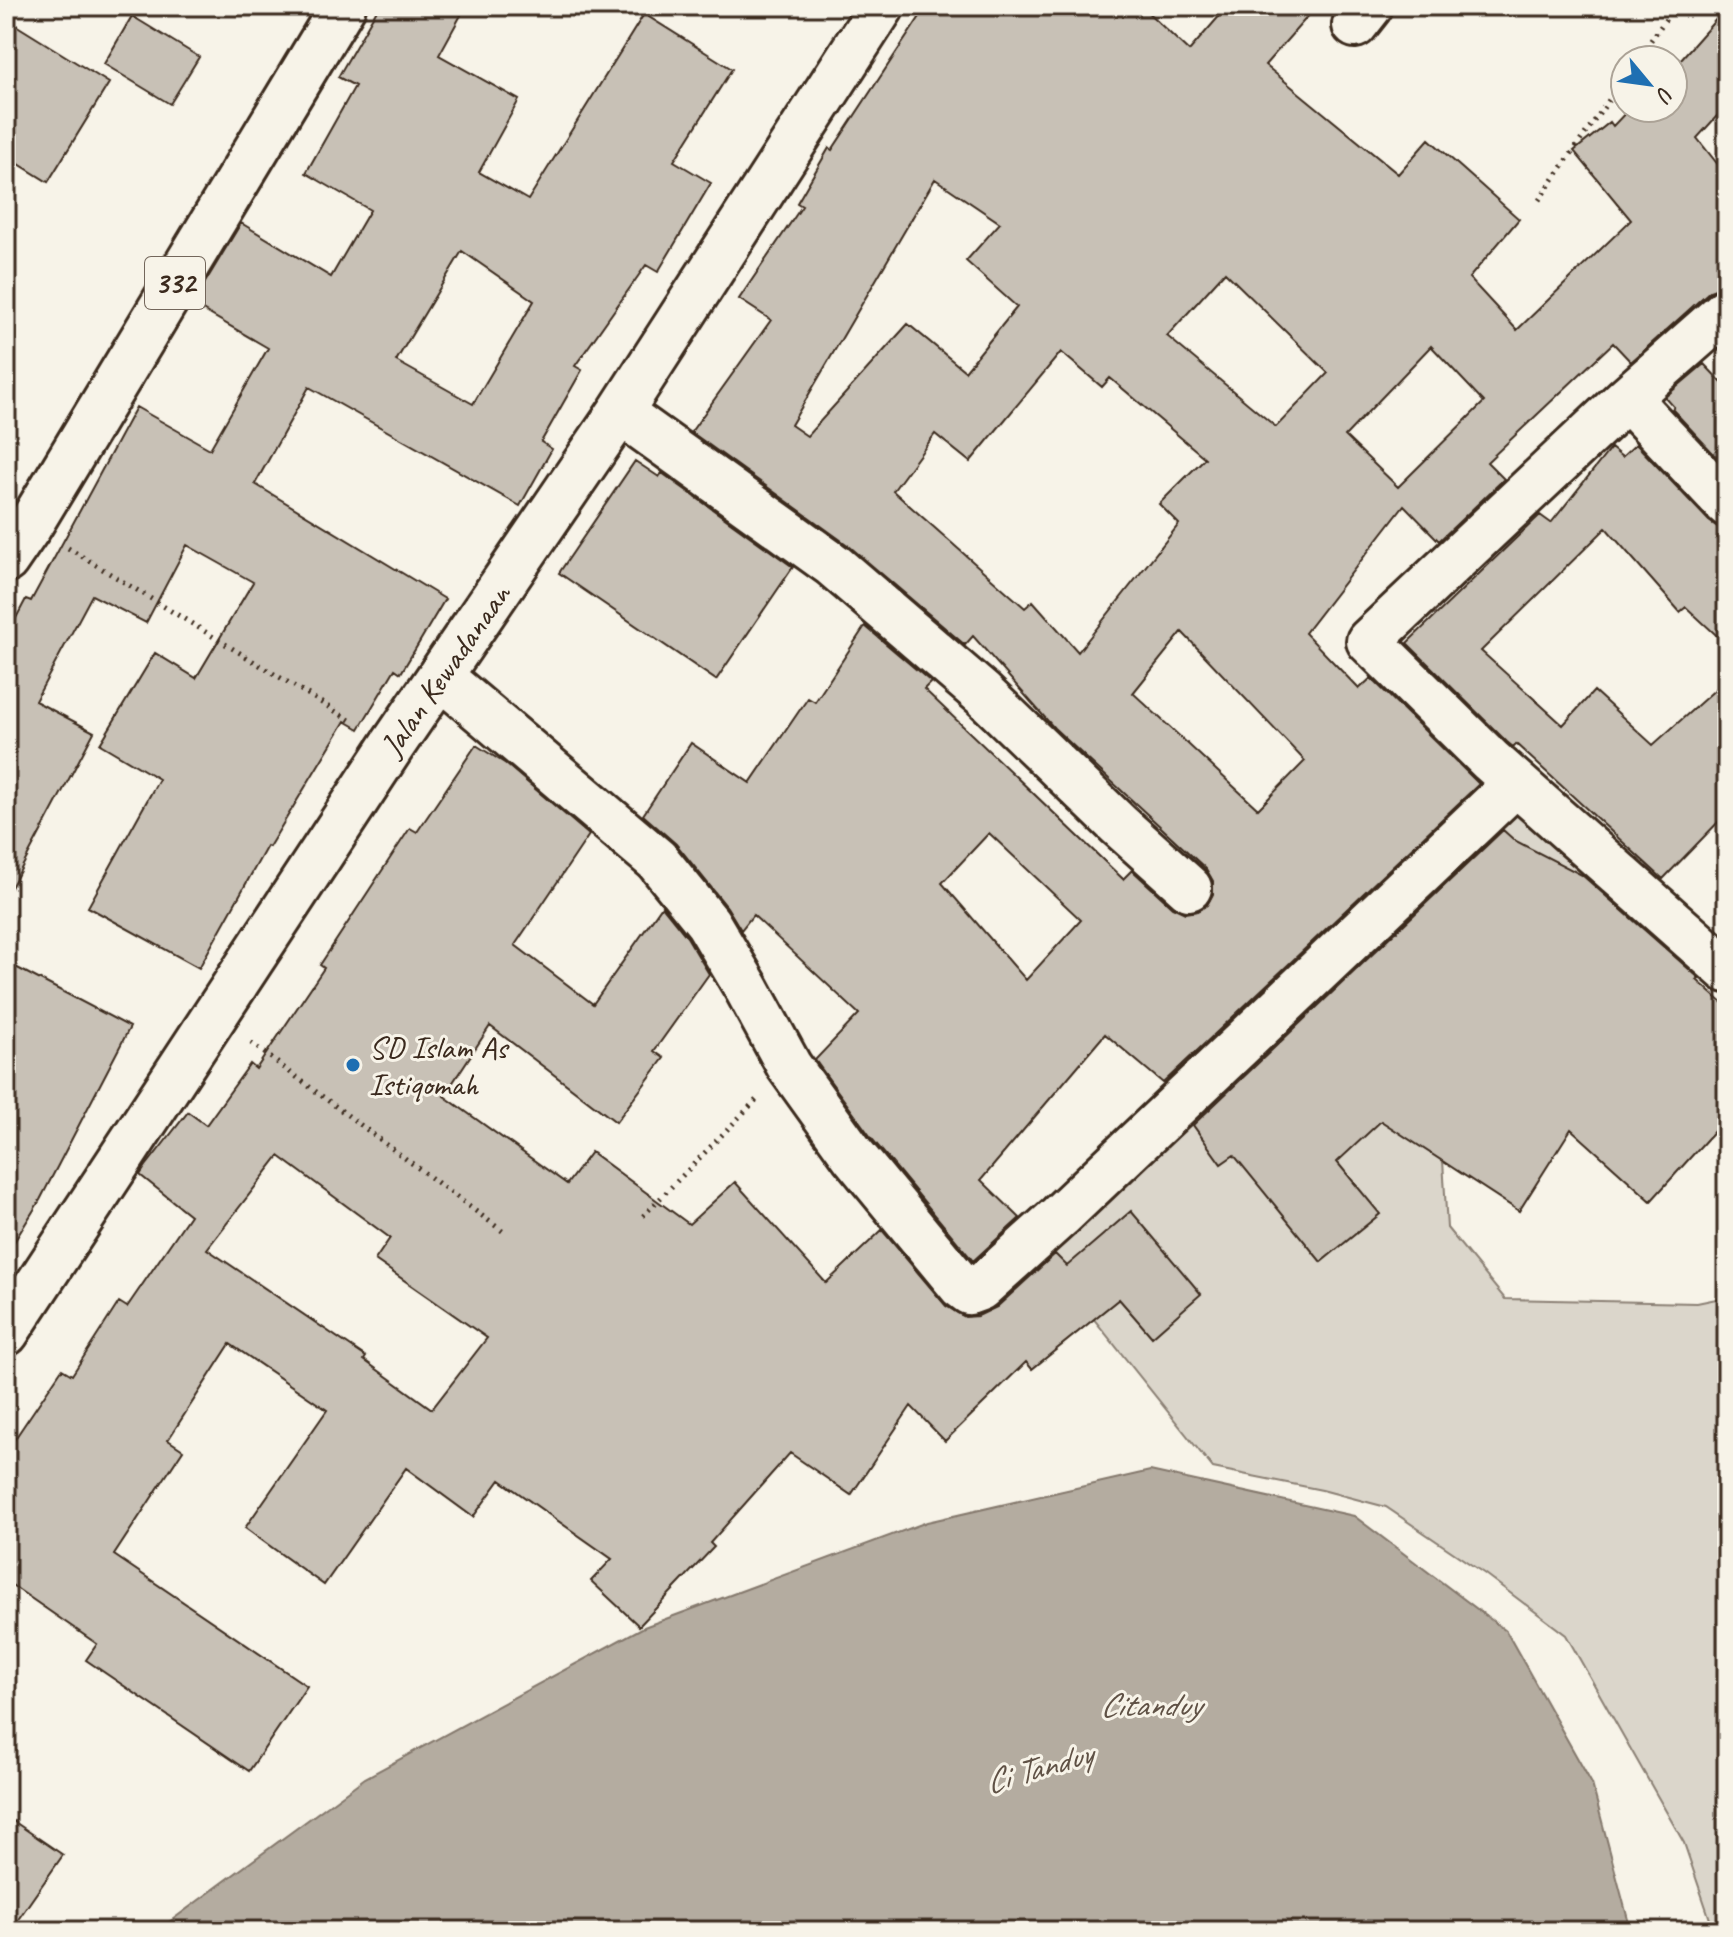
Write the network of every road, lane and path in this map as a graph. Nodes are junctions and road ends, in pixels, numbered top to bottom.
1 (343, 6) edge
2 (882, 6) edge
3 (1675, 6) edge
4 (1648, 44) edge
5 (1609, 100) edge
6 (1539, 200) dead end
7 (1727, 310) edge
8 (1627, 398) junction
9 (620, 412) junction
10 (1727, 504) edge
11 (18, 543) edge
12 (441, 677) junction
13 (392, 746) junction
14 (1516, 783) junction
15 (1189, 888) dead end
16 (1727, 970) edge
17 (215, 1017) junction
18 (789, 1066) junction
19 (643, 1216) dead end
20 (505, 1233) dead end
21 (6, 1333) edge

1 - 11 street, 332
2 - 9 street, Jalan Kewadanaan
3 - 4 path
5 - 6 path
7 - 8 street
8 - 10 street
8 - 14 street
9 - 12 street, Jalan Kewadanaan
9 - 15 street
11 - 13 path
12 - 13 street, Jalan Kewadanaan
12 - 18 street
13 - 17 street, Jalan Kewadanaan
14 - 16 street
14 - 18 street
17 - 20 path
17 - 21 street, Jalan Kewadanaan
18 - 19 path

